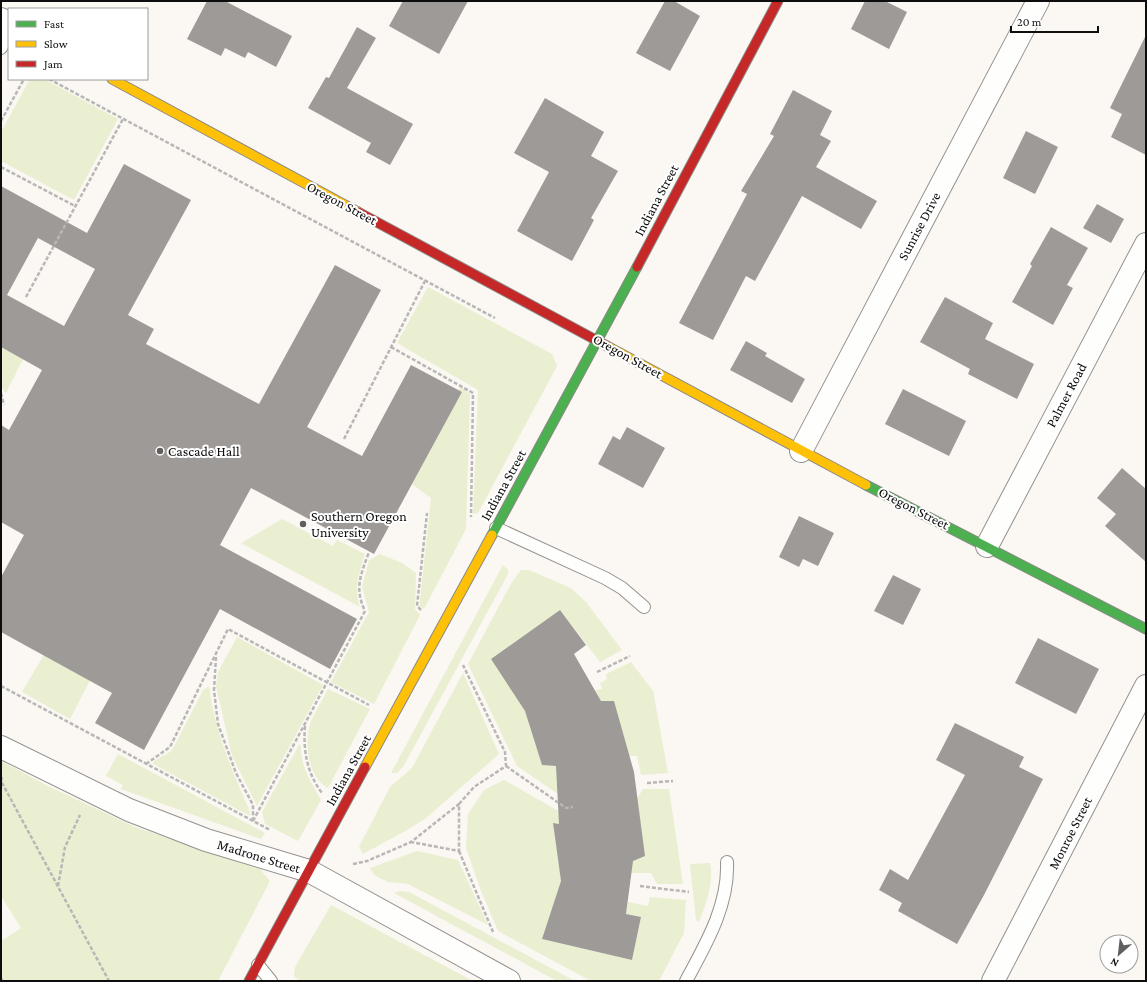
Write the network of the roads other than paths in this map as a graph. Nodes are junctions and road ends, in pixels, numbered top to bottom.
1 (778, 1) edge
2 (1038, 1) edge
3 (8, 35) edge
4 (1, 48) edge
5 (114, 80) edge
6 (1146, 244) edge
7 (598, 340) junction
8 (800, 451) junction
9 (496, 528) junction
10 (987, 546) junction
11 (644, 607) dead end
12 (1146, 629) edge
13 (1146, 686) edge
14 (4, 748) edge
15 (727, 862) dead end
16 (309, 871) junction
17 (258, 966) junction
18 (250, 981) edge
19 (271, 981) edge
20 (509, 981) edge
21 (686, 981) edge
22 (993, 981) edge

1 - 7 street, Indiana Street
2 - 8 street, Sunrise Drive
3 - 4 lane
5 - 7 street, Oregon Street
6 - 10 street, Palmer Road
7 - 8 street, Oregon Street
7 - 9 street, Indiana Street
8 - 10 street, Oregon Street
9 - 11 lane
9 - 16 street, Indiana Street
10 - 12 street, Oregon Street
13 - 22 street, Monroe Street
14 - 16 street, Madrone Street
15 - 21 lane
16 - 17 street, Indiana Street
16 - 20 street, Madrone Street
17 - 18 street, Indiana Street
17 - 19 lane

